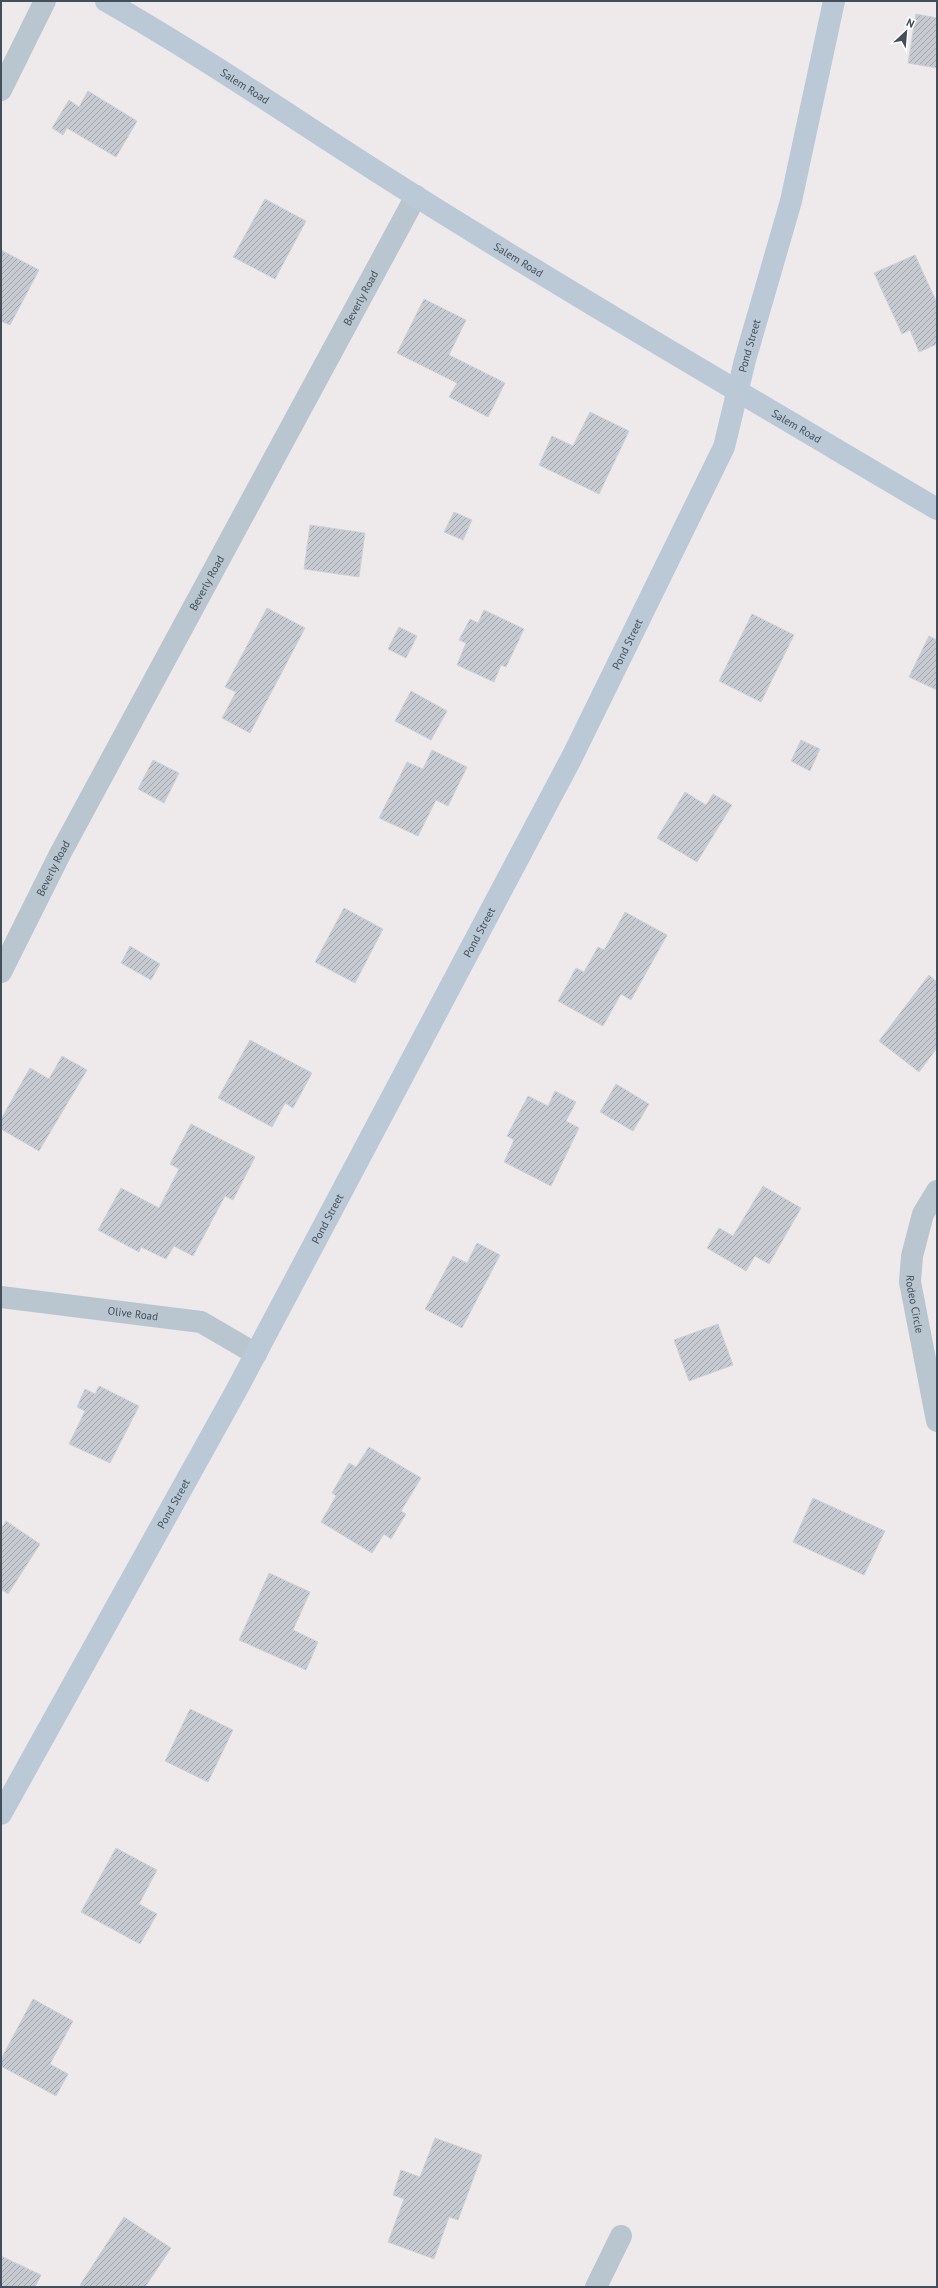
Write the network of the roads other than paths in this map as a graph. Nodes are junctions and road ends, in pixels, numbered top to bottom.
1 (45, 1) edge
2 (106, 1) edge
3 (834, 1) edge
4 (1, 90) edge
5 (416, 196) junction
6 (737, 391) junction
7 (937, 509) edge
8 (1, 972) edge
9 (937, 1191) edge
10 (1, 1296) edge
11 (256, 1354) junction
12 (937, 1421) edge
13 (1, 1814) edge
14 (621, 2236) dead end
15 (596, 2287) edge

1 - 4 street
2 - 5 street, Salem Road
3 - 6 street, Pond Street
5 - 6 street, Salem Road
5 - 8 street, Beverly Road
6 - 7 street, Salem Road
6 - 11 street, Pond Street
9 - 12 street, Rodeo Circle
10 - 11 street, Olive Road
11 - 13 street, Pond Street
14 - 15 street

